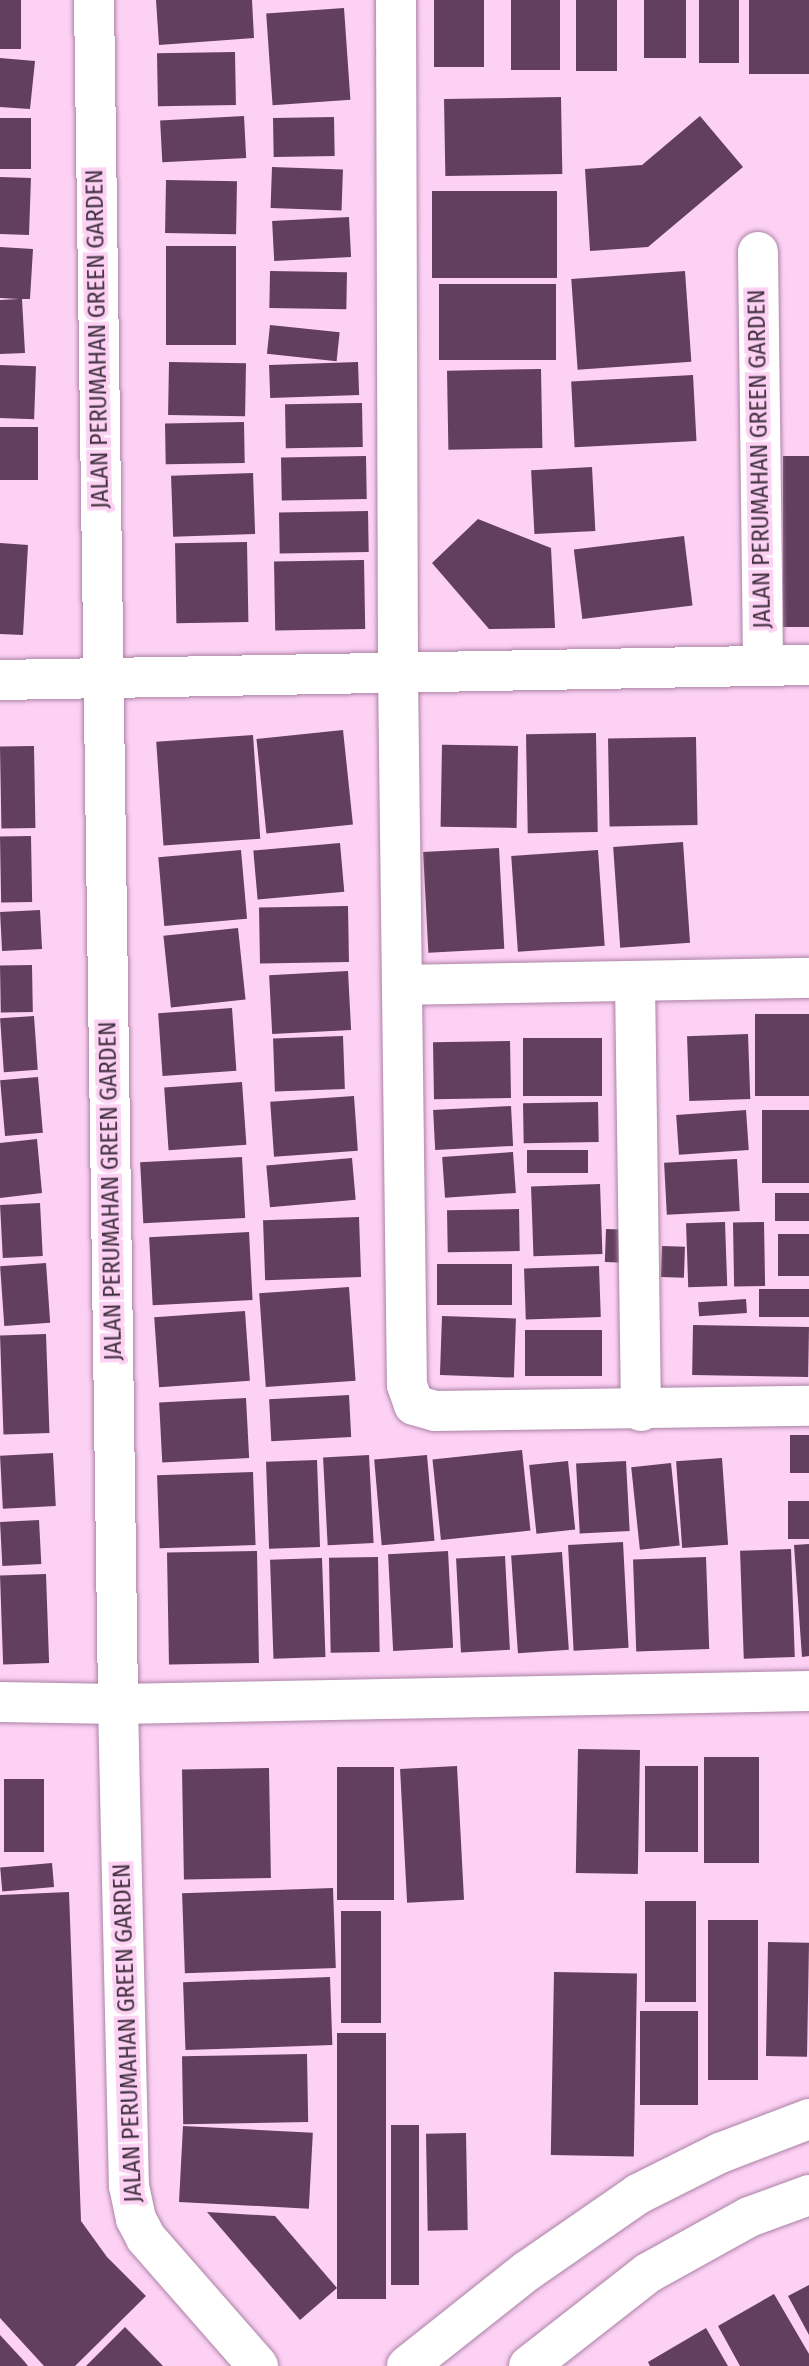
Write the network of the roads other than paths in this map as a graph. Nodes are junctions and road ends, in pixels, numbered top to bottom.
1 (94, 0) edge
2 (396, 0) edge
3 (758, 252) dead end
4 (809, 665) edge
5 (763, 666) junction
6 (398, 673) junction
7 (102, 678) junction
8 (0, 680) edge
9 (809, 978) edge
10 (635, 982) junction
11 (402, 985) junction
12 (809, 1406) edge
13 (641, 1411) junction
14 (809, 1691) edge
15 (0, 1702) edge
16 (118, 1704) junction
17 (809, 2119) edge
18 (809, 2195) edge
19 (258, 2366) edge
20 (407, 2366) edge
21 (529, 2366) edge

1 - 7 street, JALAN PERUMAHAN GREEN GARDEN
2 - 6 street
3 - 5 street, JALAN PERUMAHAN GREEN GARDEN
4 - 5 street
5 - 6 street
6 - 7 street
6 - 11 street
7 - 8 street
7 - 16 street, JALAN PERUMAHAN GREEN GARDEN
9 - 10 street
10 - 11 street
10 - 13 street
11 - 13 street
12 - 13 street
14 - 16 street
15 - 16 street
16 - 19 street, JALAN PERUMAHAN GREEN GARDEN
17 - 20 street
18 - 21 street

